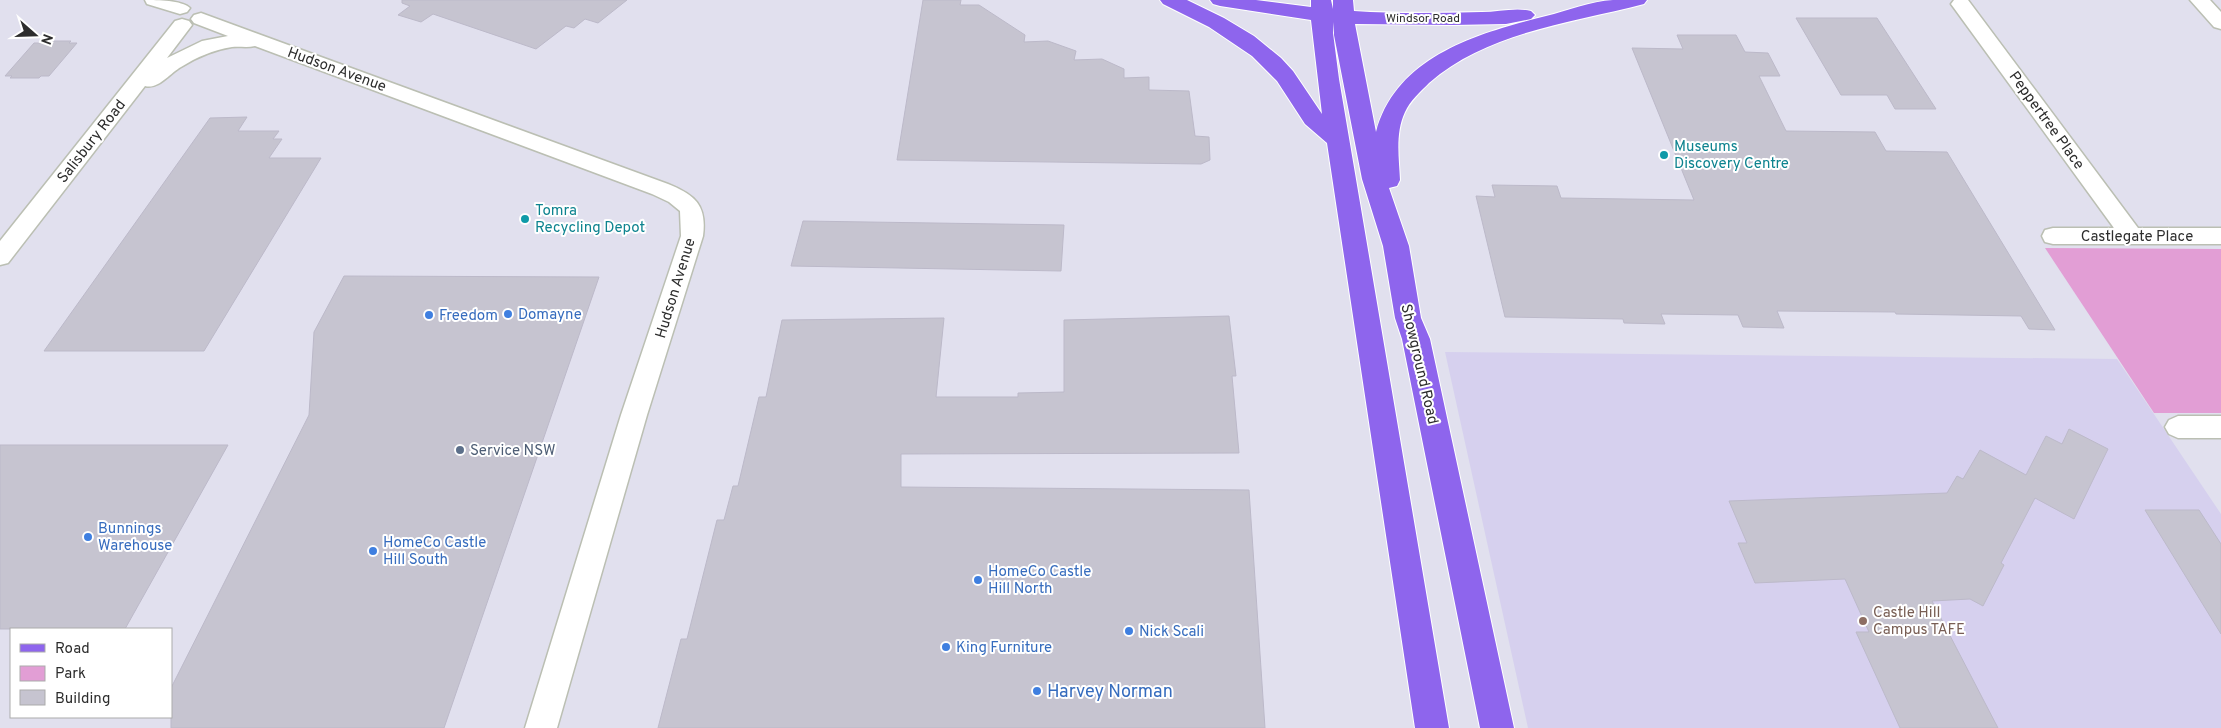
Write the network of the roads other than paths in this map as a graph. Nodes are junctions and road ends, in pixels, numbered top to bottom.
1 (154, 0) edge
2 (1170, 0) edge
3 (1220, 0) edge
4 (1627, 0) edge
5 (1637, 0) edge
6 (2199, 0) edge
7 (1961, 4) dead end
8 (1321, 8) edge
9 (1343, 8) edge
10 (193, 11) edge
11 (2221, 23) edge
12 (263, 42) junction
13 (115, 110) junction
14 (1338, 141) junction
15 (2053, 236) dead end
16 (2132, 236) junction
17 (2221, 236) edge
18 (1396, 246) junction
19 (0, 258) edge
20 (2178, 427) dead end
21 (2221, 427) edge
22 (541, 728) edge
23 (1432, 728) edge
24 (1497, 728) edge

1 - 10 street, Hudson Avenue
2 - 14 main road
3 - 8 main road, Windsor Road
4 - 9 main road, Windsor Road
5 - 18 main road
6 - 11 street
7 - 16 street, Peppertree Place
8 - 9 main road, Windsor Road
8 - 14 main road
9 - 18 main road, Showground Road
10 - 12 street, Hudson Avenue
10 - 13 street, Salisbury Road
12 - 13 street
12 - 22 street, Hudson Avenue
13 - 19 street, Salisbury Road
14 - 23 main road
15 - 16 street, Castlegate Place
16 - 17 street, Castlegate Place
18 - 24 main road, Showground Road
20 - 21 street

